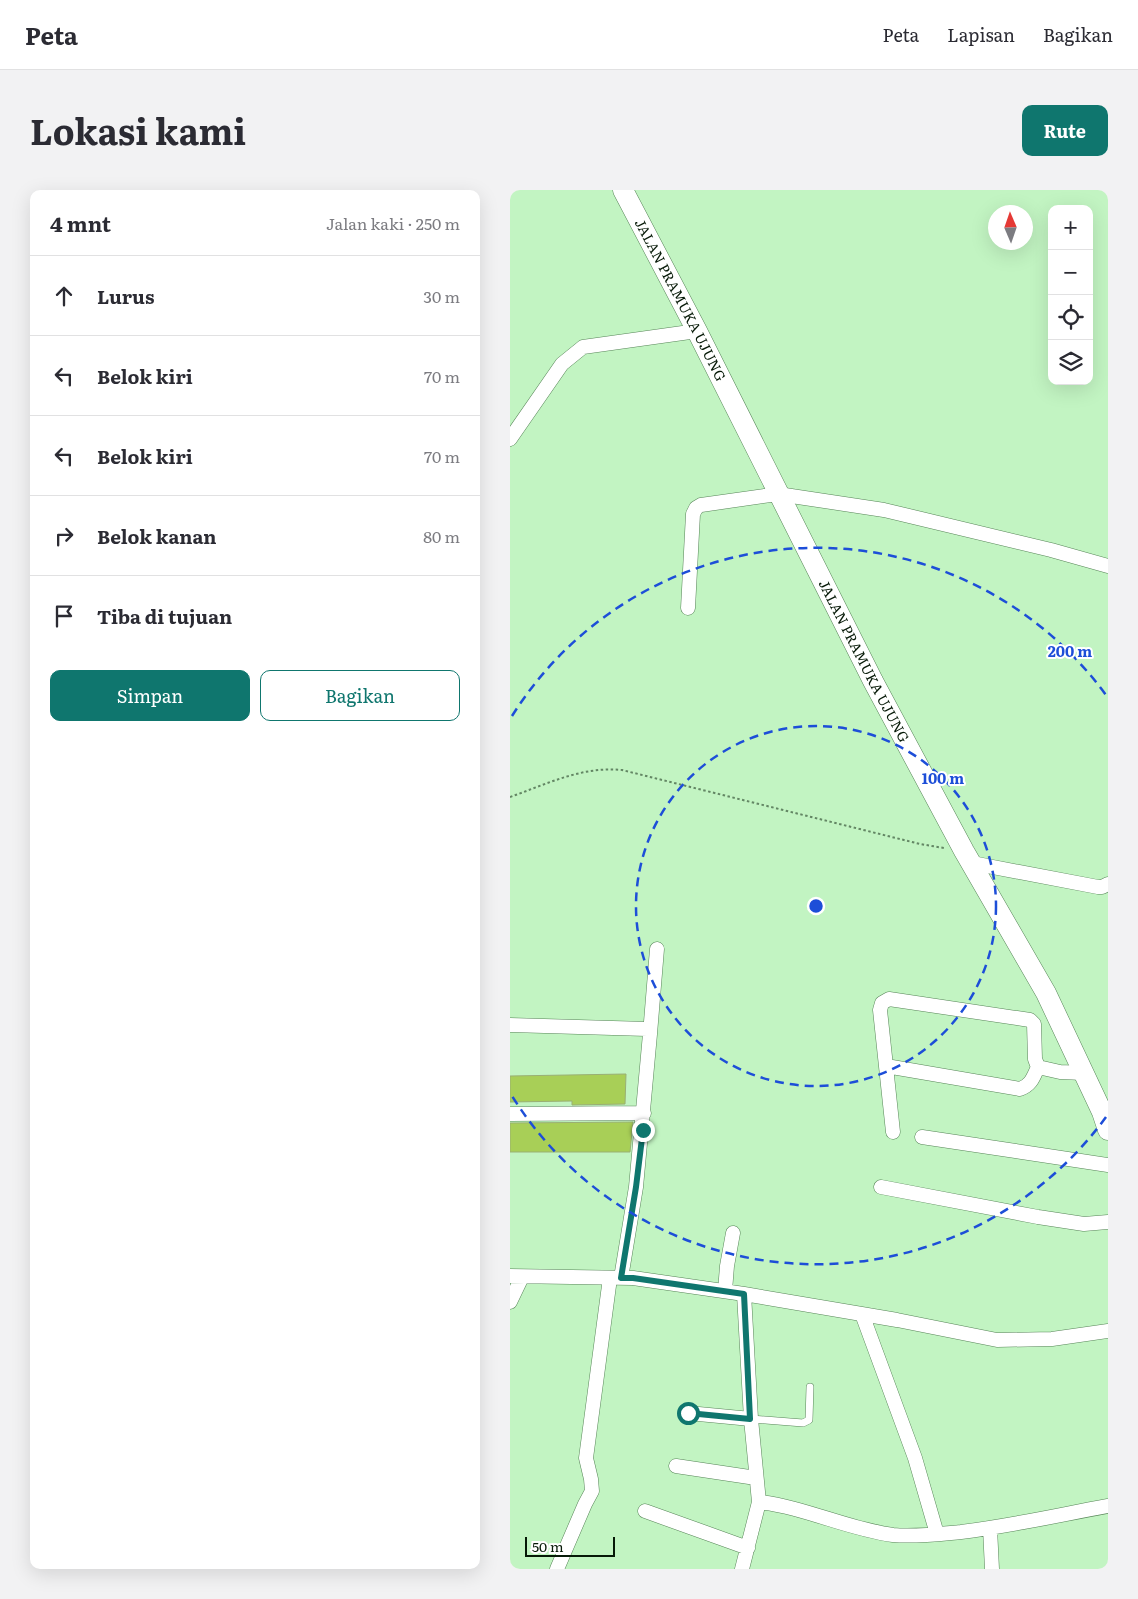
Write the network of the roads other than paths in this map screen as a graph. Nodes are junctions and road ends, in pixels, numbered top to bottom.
1 (623, 190) edge
2 (696, 331) junction
3 (510, 439) edge
4 (778, 494) junction
5 (1108, 566) edge
6 (688, 608) dead end
7 (968, 857) junction
8 (1108, 884) edge
9 (657, 949) dead end
10 (510, 1025) edge
11 (650, 1034) junction
12 (886, 1066) junction
13 (1038, 1068) junction
14 (1084, 1073) junction
15 (644, 1113) junction
16 (510, 1114) edge
17 (1106, 1118) edge
18 (893, 1132) dead end
19 (922, 1137) dead end
20 (1108, 1165) edge
21 (881, 1187) dead end
22 (1108, 1222) edge
23 (733, 1233) dead end
24 (516, 1276) edge
25 (615, 1278) junction
26 (726, 1291) junction
27 (744, 1294) junction
28 (510, 1302) edge
29 (862, 1314) junction
30 (1108, 1331) edge
31 (810, 1387) dead end
32 (688, 1413) dead end
33 (750, 1419) junction
34 (676, 1466) dead end
35 (756, 1478) junction
36 (759, 1502) junction
37 (1108, 1506) edge
38 (645, 1511) dead end
39 (990, 1528) junction
40 (937, 1534) junction
41 (748, 1548) junction
42 (557, 1569) edge
43 (742, 1569) edge
44 (992, 1569) edge

1 - 2 street, JALAN PRAMUKA UJUNG
2 - 3 street
2 - 4 street, JALAN PRAMUKA UJUNG
4 - 5 street
4 - 6 street
4 - 7 street, JALAN PRAMUKA UJUNG
7 - 8 street
7 - 14 street, JALAN PRAMUKA UJUNG
9 - 11 street
10 - 11 street
11 - 15 street
12 - 13 street
12 - 13 street
12 - 18 street
13 - 14 street
14 - 17 street, JALAN PRAMUKA UJUNG
15 - 16 street
15 - 25 street
19 - 20 street
21 - 22 street
23 - 26 street
24 - 25 street
24 - 28 street
25 - 26 street
25 - 42 street
26 - 27 street
27 - 29 street
27 - 33 street
29 - 30 street
29 - 40 street
31 - 33 lane
32 - 33 street
33 - 35 street
34 - 35 street
35 - 36 street
36 - 40 street
36 - 41 street
37 - 39 street
38 - 41 street
39 - 40 street
39 - 44 street
41 - 43 street

